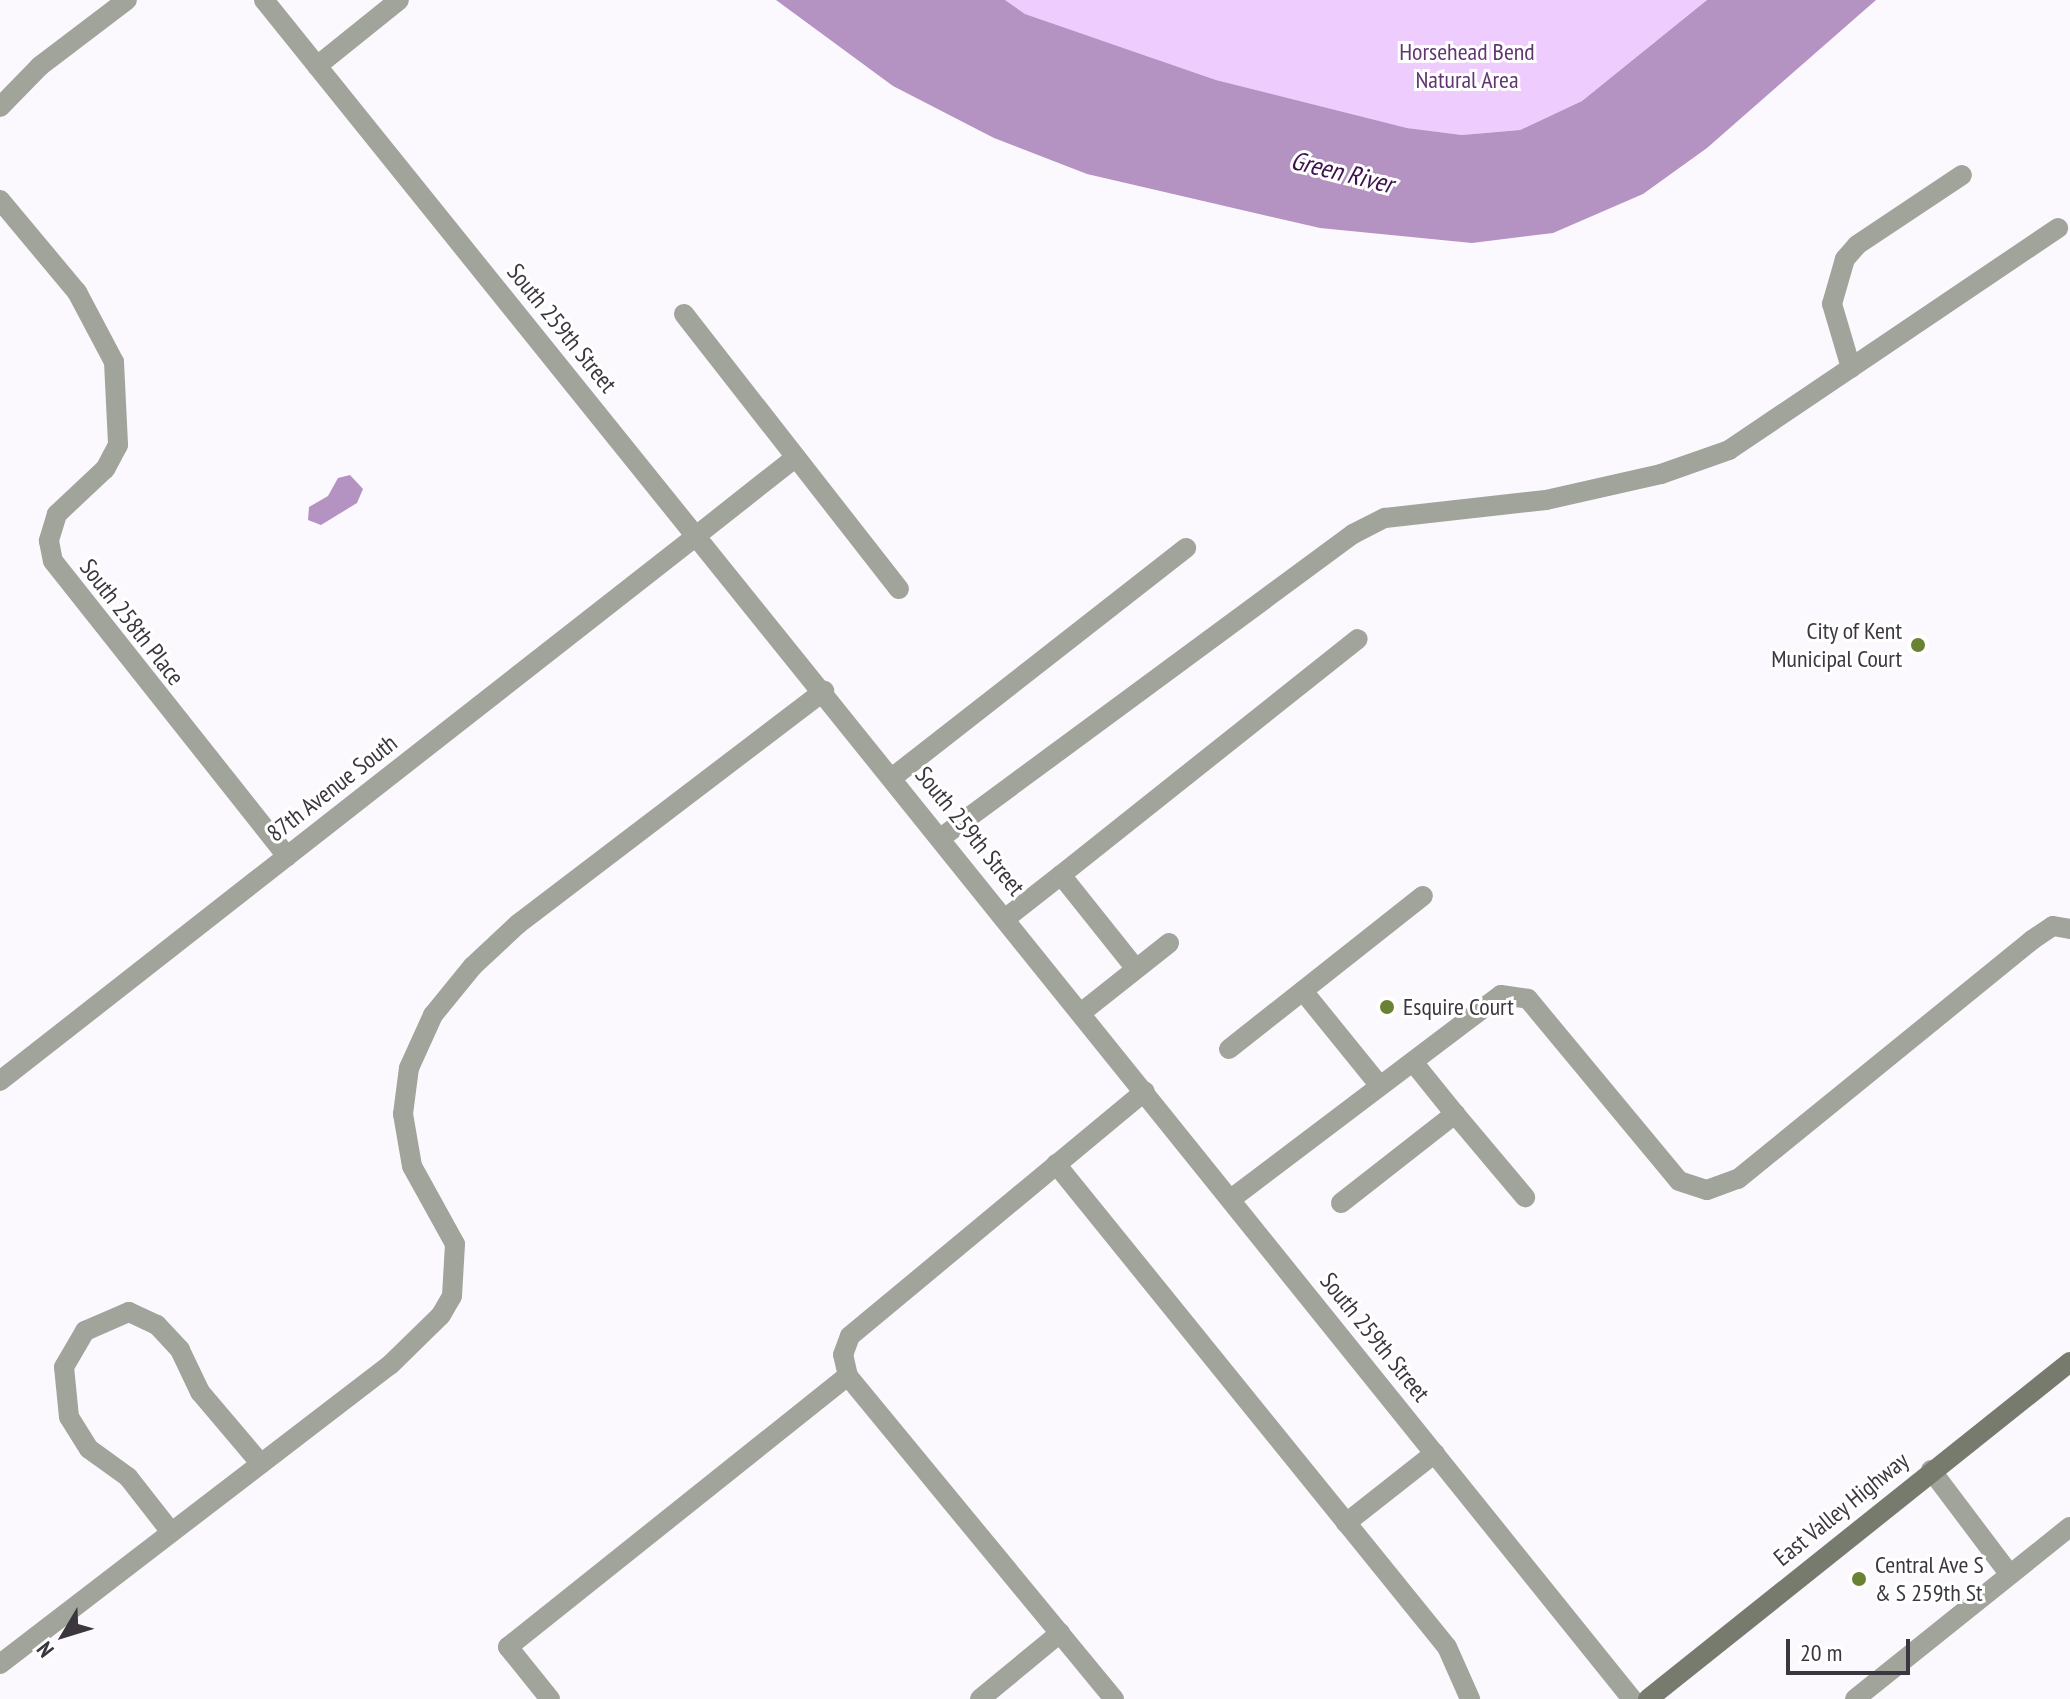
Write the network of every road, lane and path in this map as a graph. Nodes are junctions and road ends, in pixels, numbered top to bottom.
1 (127, 0) edge
2 (264, 0) edge
3 (399, 0) edge
4 (317, 66) junction
5 (0, 107) edge
6 (1962, 175) dead end
7 (1, 201) edge
8 (2058, 228) dead end
9 (684, 314) dead end
10 (1851, 368) junction
11 (796, 457) junction
12 (696, 536) junction
13 (1186, 548) dead end
14 (899, 589) dead end
15 (1358, 639) dead end
16 (824, 691) junction
17 (893, 777) junction
18 (942, 837) junction
19 (287, 856) junction
20 (1061, 875) junction
21 (1423, 896) dead end
22 (1006, 918) junction
23 (2070, 929) edge
24 (1169, 943) dead end
25 (1136, 969) junction
26 (1303, 991) junction
27 (1082, 1012) junction
28 (1229, 1049) dead end
29 (1413, 1062) junction
30 (0, 1081) edge
31 (1380, 1086) junction
32 (1145, 1091) junction
33 (1455, 1114) junction
34 (1056, 1164) junction
35 (1525, 1197) dead end
36 (1231, 1199) junction
37 (1341, 1203) dead end
38 (2070, 1362) edge
39 (848, 1376) junction
40 (1435, 1453) junction
41 (261, 1464) junction
42 (1931, 1470) junction
43 (1346, 1523) junction
44 (2070, 1527) edge
45 (171, 1532) junction
46 (2010, 1575) junction
47 (1060, 1633) junction
48 (0, 1664) edge
49 (550, 1699) edge
50 (980, 1699) edge
51 (1114, 1699) edge
52 (1470, 1699) edge
53 (1632, 1699) edge
54 (1648, 1699) edge
55 (1855, 1699) edge

1 - 5 street
2 - 4 street, South 259th Street
3 - 4 street
4 - 12 street, South 259th Street
6 - 10 street
7 - 19 street, South 258th Place
8 - 10 street
9 - 11 street
10 - 18 street
11 - 12 street, 87th Avenue South
11 - 14 street
12 - 16 street, South 259th Street
12 - 19 street, 87th Avenue South
13 - 17 street
15 - 20 street
16 - 17 street, South 259th Street
16 - 41 street
17 - 18 street, South 259th Street
18 - 22 street, South 259th Street
19 - 30 street, 87th Avenue South
20 - 22 street
20 - 25 street
21 - 26 street
22 - 27 street, South 259th Street
23 - 29 street
24 - 25 street
25 - 27 street
26 - 28 street
26 - 31 street
27 - 32 street, South 259th Street
29 - 31 street
29 - 33 street
31 - 36 street
32 - 34 street
32 - 36 street, South 259th Street
33 - 35 street
33 - 37 street
34 - 39 street
34 - 43 street
36 - 40 street, South 259th Street
38 - 42 main road, East Valley Highway
39 - 47 street
39 - 49 street
40 - 43 street
40 - 53 street, South 259th Street
41 - 45 street
41 - 45 street
42 - 46 street
42 - 54 main road, East Valley Highway
43 - 52 street
44 - 46 street
45 - 48 street
46 - 55 street
47 - 50 street
47 - 51 street

